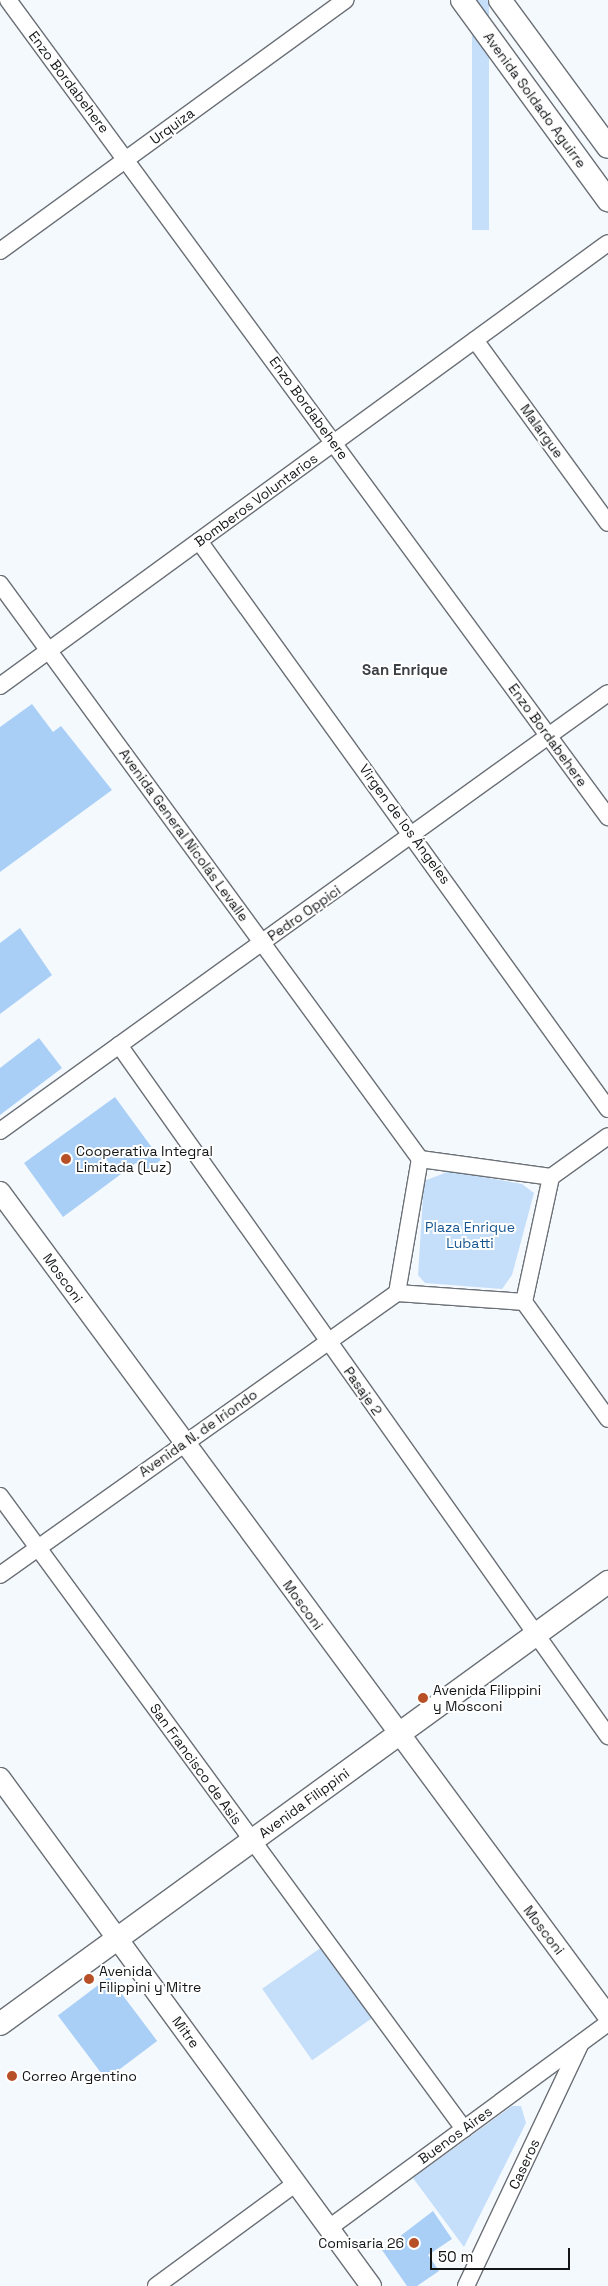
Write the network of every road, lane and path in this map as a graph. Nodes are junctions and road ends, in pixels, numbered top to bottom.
1 (8, 0) edge
2 (344, 0) edge
3 (462, 0) edge
4 (500, 0) edge
5 (608, 147) edge
6 (126, 159) junction
7 (608, 200) edge
8 (608, 243) edge
9 (0, 251) edge
10 (475, 340) junction
11 (334, 443) junction
12 (608, 523) edge
13 (199, 541) junction
14 (0, 584) edge
15 (49, 651) junction
16 (0, 686) edge
17 (608, 694) edge
18 (549, 736) junction
19 (608, 817) edge
20 (414, 837) junction
21 (262, 942) junction
22 (119, 1045) junction
23 (608, 1109) edge
24 (0, 1131) edge
25 (608, 1136) edge
26 (420, 1158) junction
27 (551, 1176) junction
28 (0, 1192) edge
29 (397, 1293) junction
30 (524, 1302) junction
31 (328, 1342) junction
32 (608, 1419) edge
33 (184, 1442) junction
34 (0, 1496) edge
35 (38, 1548) junction
36 (0, 1575) edge
37 (608, 1582) edge
38 (535, 1635) junction
39 (398, 1734) junction
40 (608, 1736) edge
41 (0, 1778) edge
42 (252, 1840) junction
43 (118, 1938) junction
44 (608, 2016) edge
45 (608, 2023) edge
46 (0, 2024) edge
47 (581, 2043) junction
48 (464, 2129) junction
49 (296, 2183) junction
50 (329, 2228) junction
51 (156, 2286) edge
52 (371, 2286) edge
53 (466, 2286) edge

1 - 6 street, Enzo Bordabehere
2 - 6 street, Urquiza
3 - 7 main road, Avenida Soldado Aguirre
4 - 5 main road
6 - 9 street, Urquiza
6 - 11 street, Enzo Bordabehere
8 - 10 street, Bomberos Voluntarios
10 - 11 street, Bomberos Voluntarios
10 - 12 street, Malargue
11 - 13 street, Bomberos Voluntarios
11 - 18 street, Enzo Bordabehere
13 - 15 street, Bomberos Voluntarios
13 - 20 street, Virgen de los Ángeles
14 - 15 street, Avenida General Nicolás Levalle
15 - 16 street, Bomberos Voluntarios
15 - 21 street, Avenida General Nicolás Levalle
17 - 18 street, Pedro Oppici
18 - 19 street, Enzo Bordabehere
18 - 20 street, Pedro Oppici
20 - 21 street, Pedro Oppici
20 - 23 street, Virgen de los Ángeles
21 - 22 street, Pedro Oppici
21 - 26 street, Avenida General Nicolás Levalle
22 - 24 street, Pedro Oppici
22 - 31 street, Pasaje 2
25 - 27 street
26 - 27 street
26 - 29 street
27 - 30 street
28 - 33 street, Mosconi
29 - 30 street
29 - 31 street, Avenida N. de Iriondo
30 - 32 street
31 - 33 street, Avenida N. de Iriondo
31 - 38 street, Pasaje 2
33 - 35 street, Avenida N. de Iriondo
33 - 39 street, Mosconi
34 - 35 street, San Francisco de Asis
35 - 36 street, Avenida N. de Iriondo
35 - 42 street, San Francisco de Asis
37 - 38 main road, Avenida Filippini
38 - 39 main road, Avenida Filippini
38 - 40 street, Pasaje 2
39 - 42 main road, Avenida Filippini
39 - 44 street, Mosconi
41 - 43 street, Mitre
42 - 43 main road, Avenida Filippini
42 - 48 street, San Francisco de Asis
43 - 46 main road, Avenida Filippini
43 - 49 street, Mitre
45 - 47 street, Buenos Aires
47 - 48 street, Buenos Aires
47 - 53 street, Caseros
48 - 50 street, Buenos Aires
49 - 50 street, Mitre
49 - 51 street
50 - 52 street, Mitre

